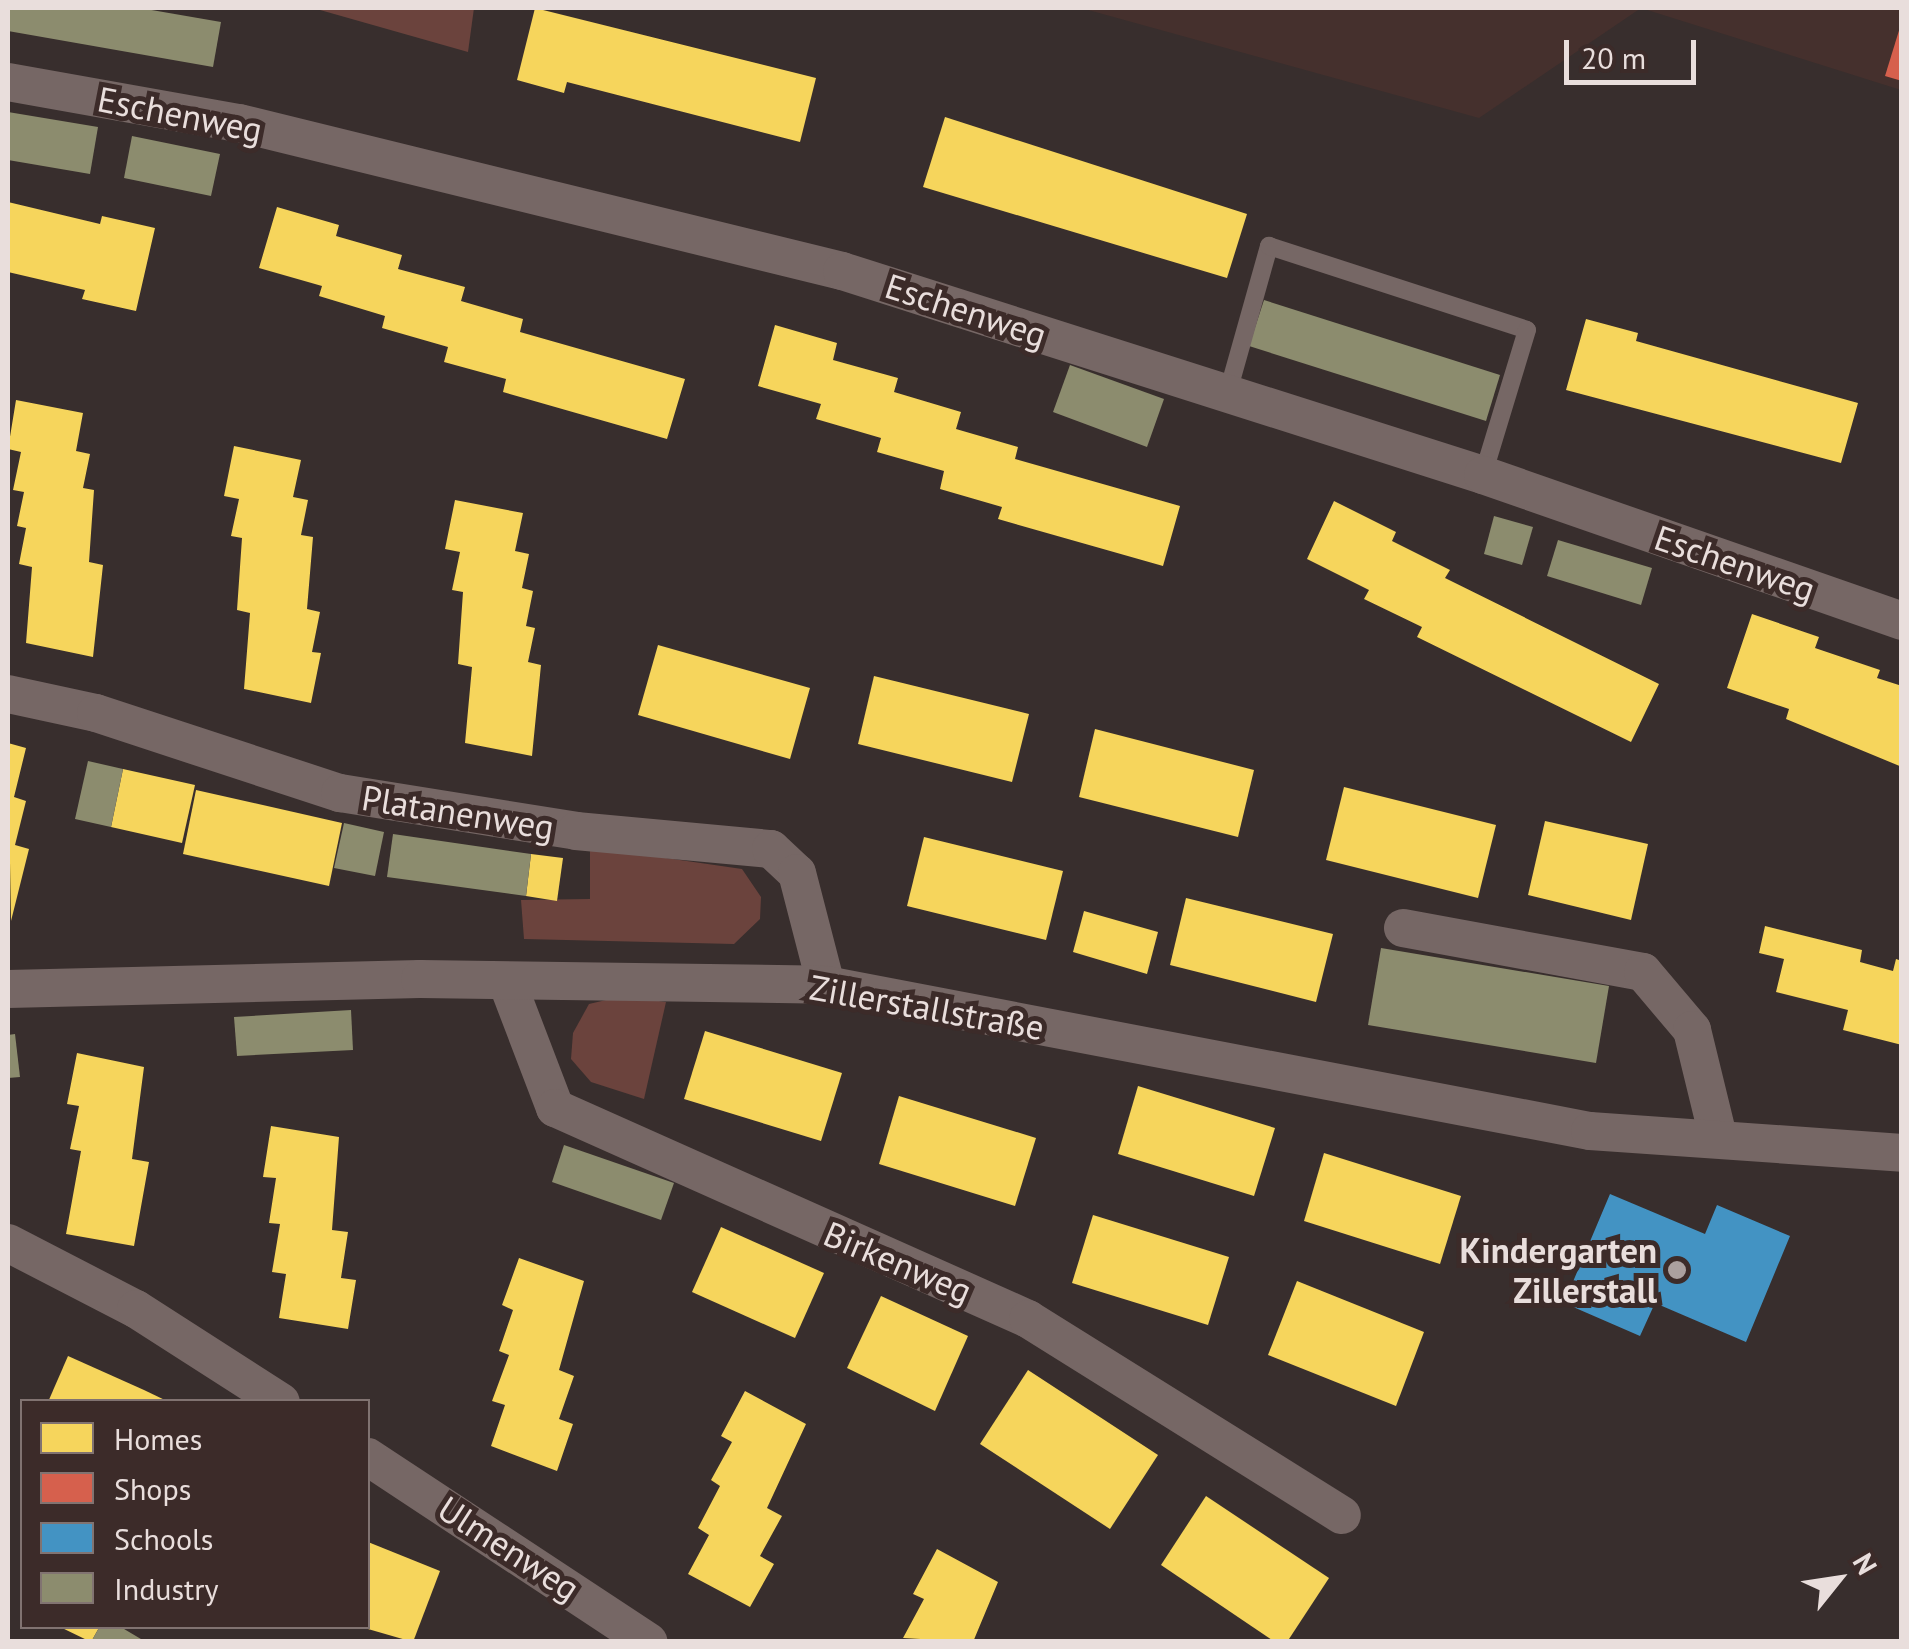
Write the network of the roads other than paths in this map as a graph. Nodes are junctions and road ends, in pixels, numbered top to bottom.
1 (8, 82) edge
2 (1228, 392) junction
3 (1482, 475) junction
4 (1902, 621) edge
5 (8, 694) edge
6 (1403, 928) dead end
7 (507, 982) junction
8 (826, 985) junction
9 (8, 989) edge
10 (1718, 1138) junction
11 (1902, 1153) edge
12 (8, 1244) edge
13 (275, 1399) edge
14 (370, 1458) edge
15 (1342, 1515) dead end
16 (649, 1642) edge

1 - 2 street, Eschenweg
2 - 3 street, Eschenweg
2 - 3 lane
3 - 4 street, Eschenweg
5 - 8 street, Platanenweg
6 - 10 street
7 - 8 street, Zillerstallstraße
7 - 9 street, Zillerstallstraße
7 - 15 street, Birkenweg
8 - 10 street, Zillerstallstraße
10 - 11 street, Zillerstallstraße
12 - 13 street
14 - 16 street, Ulmenweg

